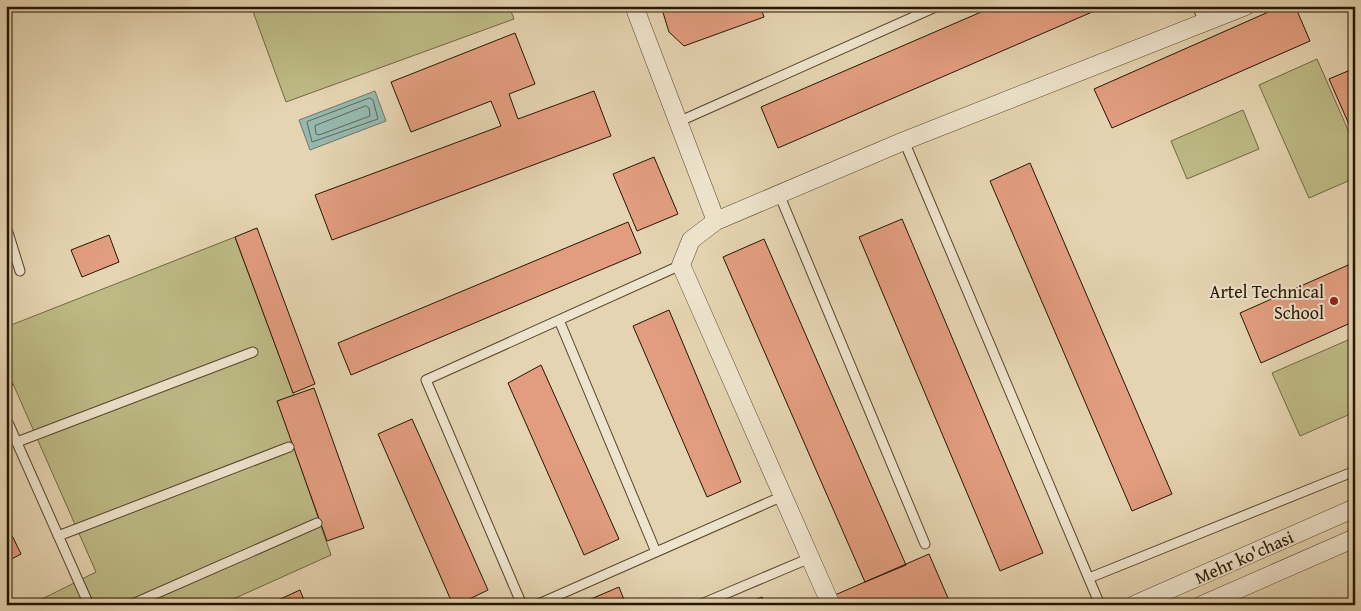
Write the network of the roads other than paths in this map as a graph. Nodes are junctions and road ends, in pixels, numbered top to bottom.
1 (634, 6) edge
2 (938, 6) edge
3 (1197, 6) edge
4 (1246, 6) edge
5 (1205, 24) junction
6 (678, 122) junction
7 (904, 141) junction
8 (780, 194) junction
9 (716, 221) junction
10 (6, 226) edge
11 (682, 265) junction
12 (20, 271) dead end
13 (559, 320) junction
14 (253, 352) dead end
15 (6, 418) edge
16 (17, 442) junction
17 (289, 447) dead end
18 (1355, 471) edge
19 (782, 496) junction
20 (1355, 508) edge
21 (317, 523) dead end
22 (58, 536) junction
23 (1355, 538) edge
24 (926, 544) dead end
25 (656, 552) junction
26 (810, 558) junction
27 (1089, 578) junction
28 (1157, 600) edge
29 (89, 605) edge
30 (130, 605) edge
31 (522, 605) edge
32 (536, 605) edge
33 (699, 605) edge
34 (831, 605) edge
35 (1100, 605) edge
36 (1134, 605) edge
37 (1202, 605) edge

1 - 6 street
2 - 6 lane
3 - 5 lane
4 - 5 street
5 - 7 street
6 - 9 street
7 - 8 street
7 - 27 lane
8 - 9 street
8 - 24 lane
9 - 11 street
10 - 12 lane
11 - 13 lane
11 - 19 street
13 - 25 lane
13 - 31 lane
14 - 16 lane
15 - 16 lane
16 - 22 lane
17 - 22 lane
18 - 27 lane
19 - 25 lane
19 - 26 street
20 - 28 street, Mehr ko'chasi
21 - 30 lane
22 - 29 lane
23 - 37 street, Mehr ko'chasi
25 - 32 lane
26 - 33 lane
26 - 34 street
27 - 35 lane
28 - 36 street, Mehr ko'chasi

